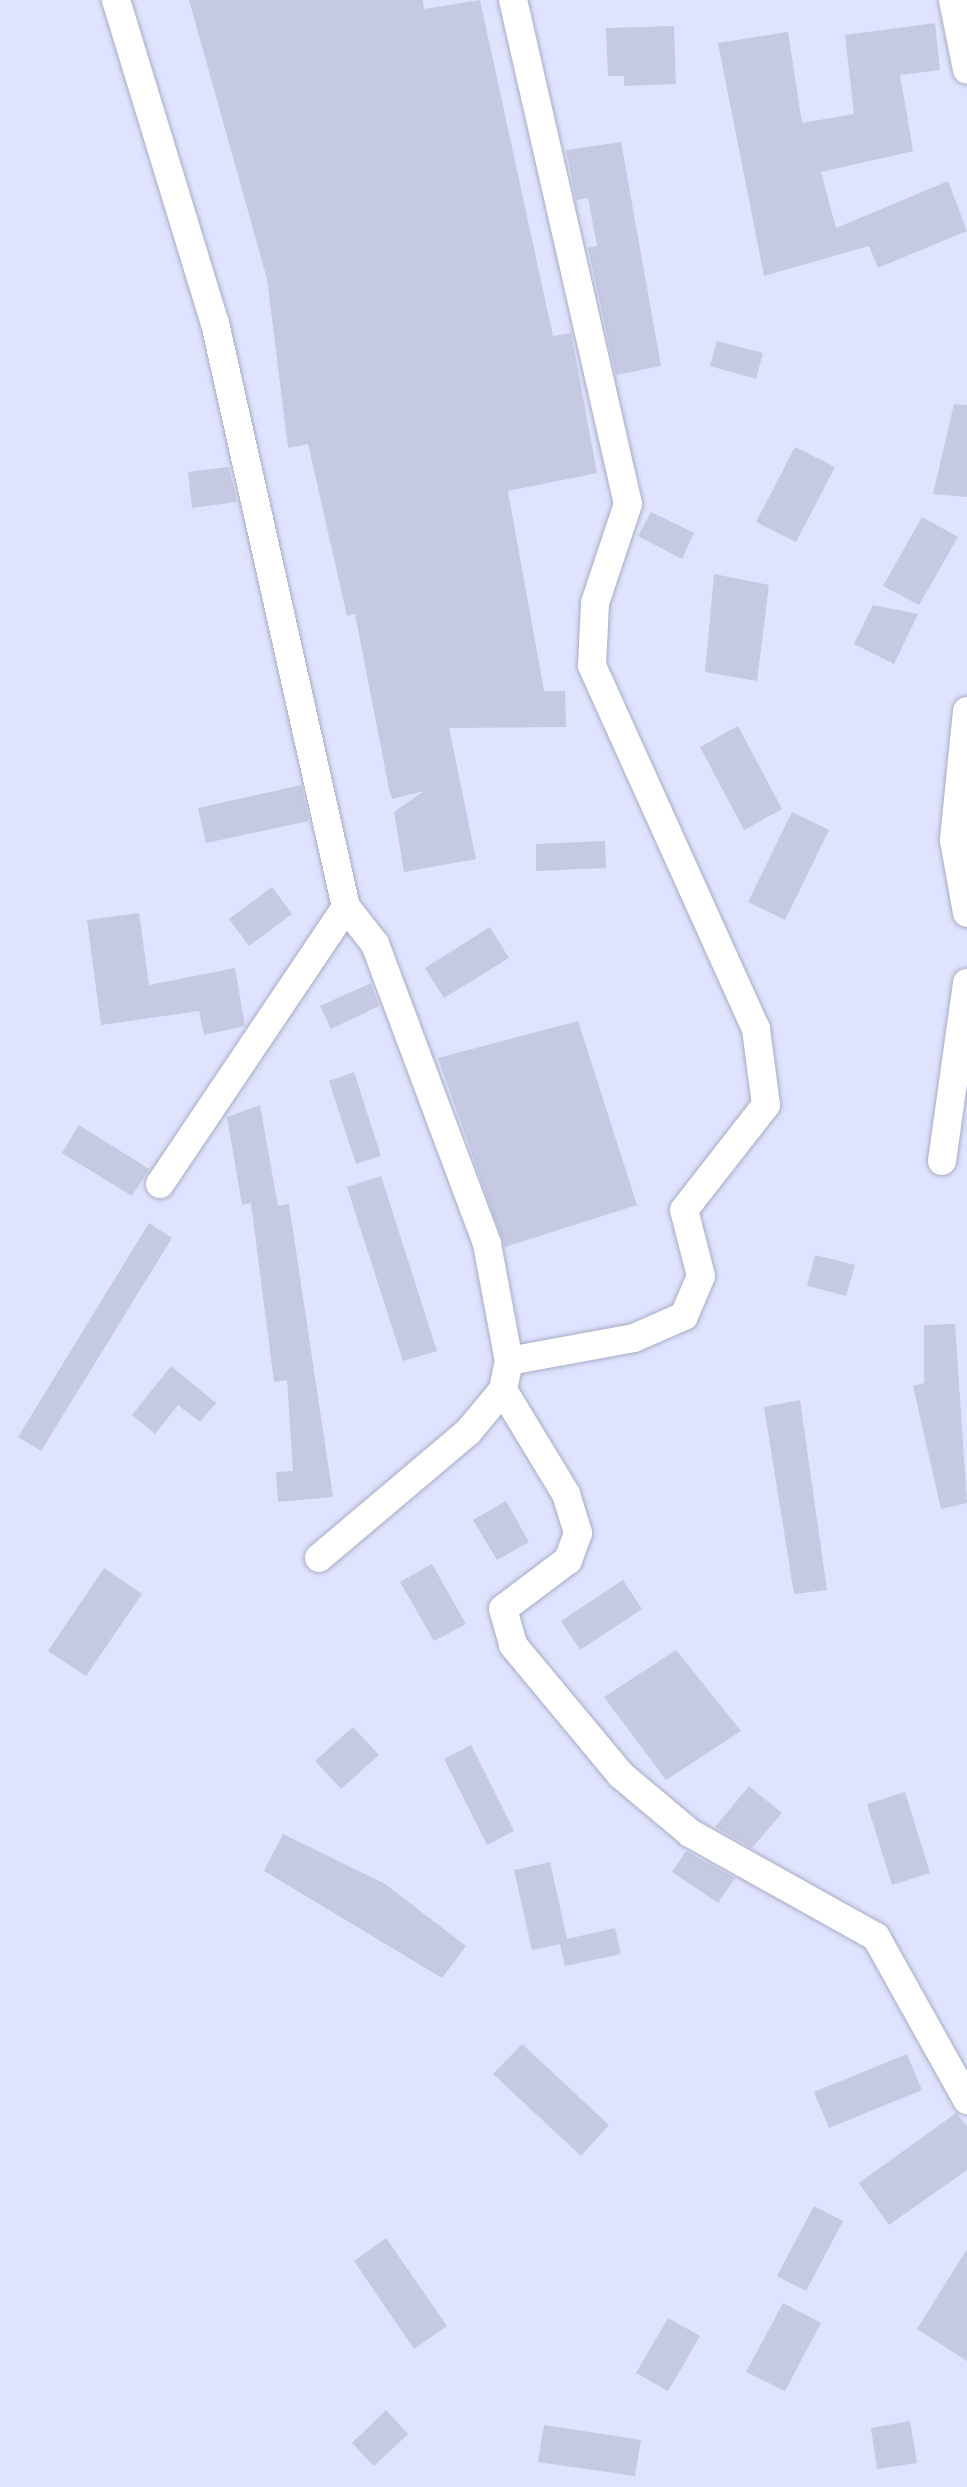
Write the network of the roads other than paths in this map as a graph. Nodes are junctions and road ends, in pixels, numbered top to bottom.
1 (116, 0) edge
2 (513, 0) edge
3 (952, 0) edge
4 (967, 70) edge
5 (967, 711) edge
6 (346, 907) junction
7 (967, 913) edge
8 (967, 984) edge
9 (942, 1162) dead end
10 (160, 1184) dead end
11 (509, 1361) junction
12 (503, 1390) junction
13 (320, 1558) dead end
14 (967, 2100) edge

1 - 6 street
2 - 11 street
3 - 4 street
5 - 7 street
6 - 10 street
6 - 11 street
8 - 9 street
11 - 12 street
12 - 13 street
12 - 14 street

